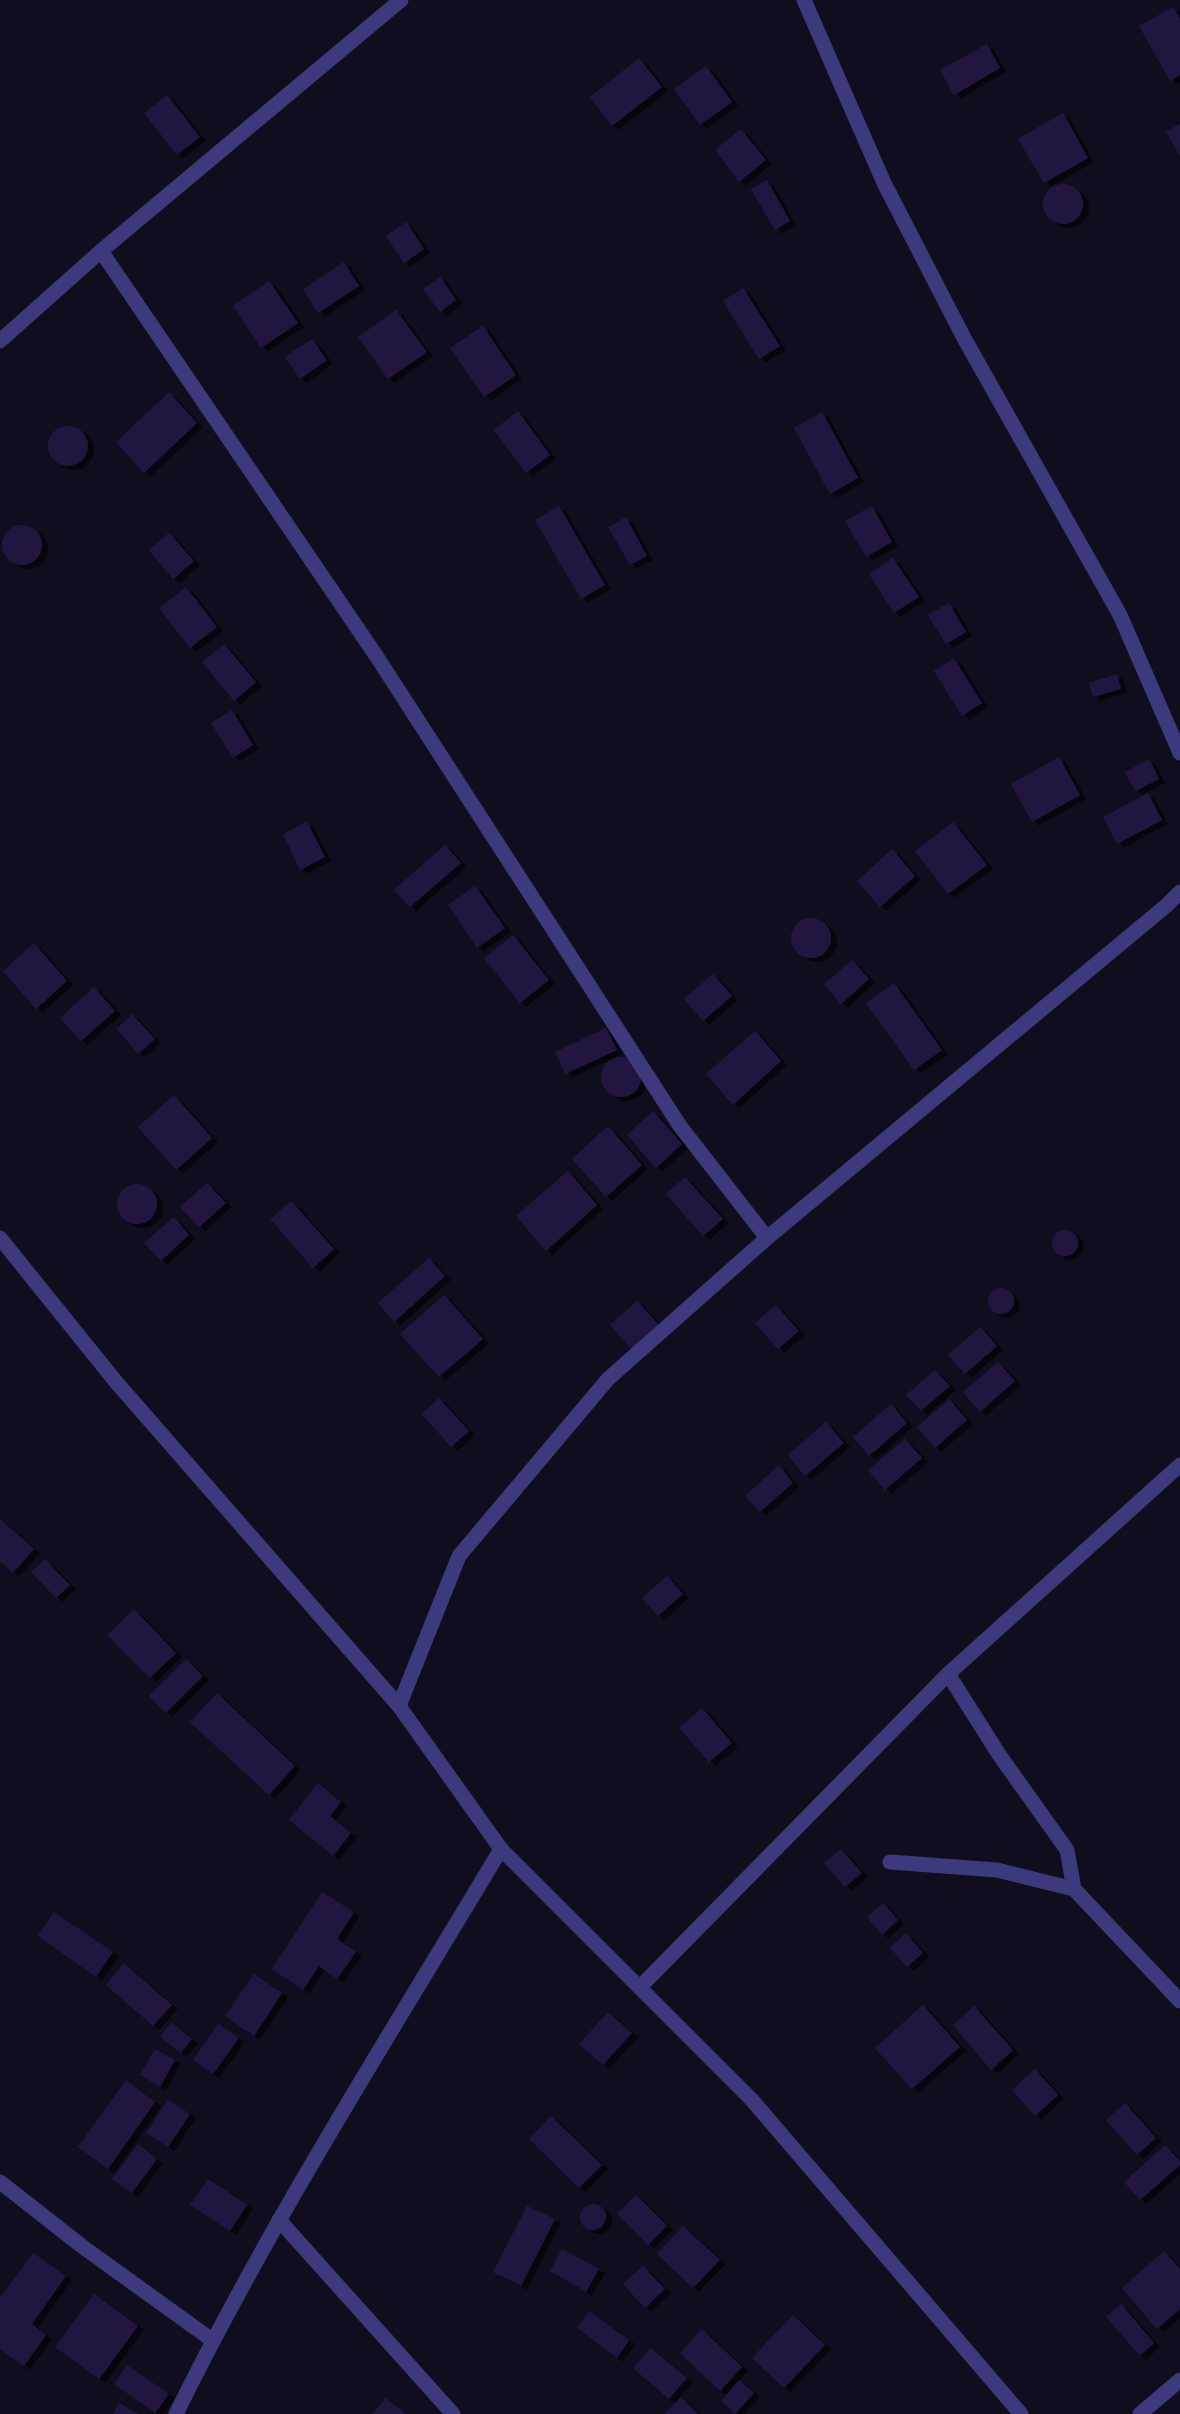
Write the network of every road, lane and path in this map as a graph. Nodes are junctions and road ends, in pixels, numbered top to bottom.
1 (401, 0) edge
2 (804, 0) edge
3 (101, 251) junction
4 (0, 341) edge
5 (1180, 753) edge
6 (1180, 891) edge
7 (0, 1238) edge
8 (767, 1238) junction
9 (1180, 1465) edge
10 (948, 1674) junction
11 (399, 1706) junction
12 (501, 1849) junction
13 (890, 1862) dead end
14 (1074, 1889) junction
15 (640, 1987) junction
16 (1180, 2001) edge
17 (0, 2182) edge
18 (279, 2220) junction
19 (212, 2340) junction
20 (1180, 2380) edge
21 (176, 2414) edge
22 (453, 2414) edge
23 (1021, 2414) edge
24 (1140, 2414) edge

1 - 3 street
2 - 5 street
3 - 4 street
3 - 8 street
6 - 8 street
7 - 11 street
8 - 11 street
9 - 10 street
10 - 14 street
10 - 15 street
11 - 12 street
12 - 15 street
12 - 18 street
13 - 14 street
14 - 16 street
15 - 23 street
17 - 19 street
18 - 19 street
18 - 22 street
19 - 21 street
20 - 24 street

